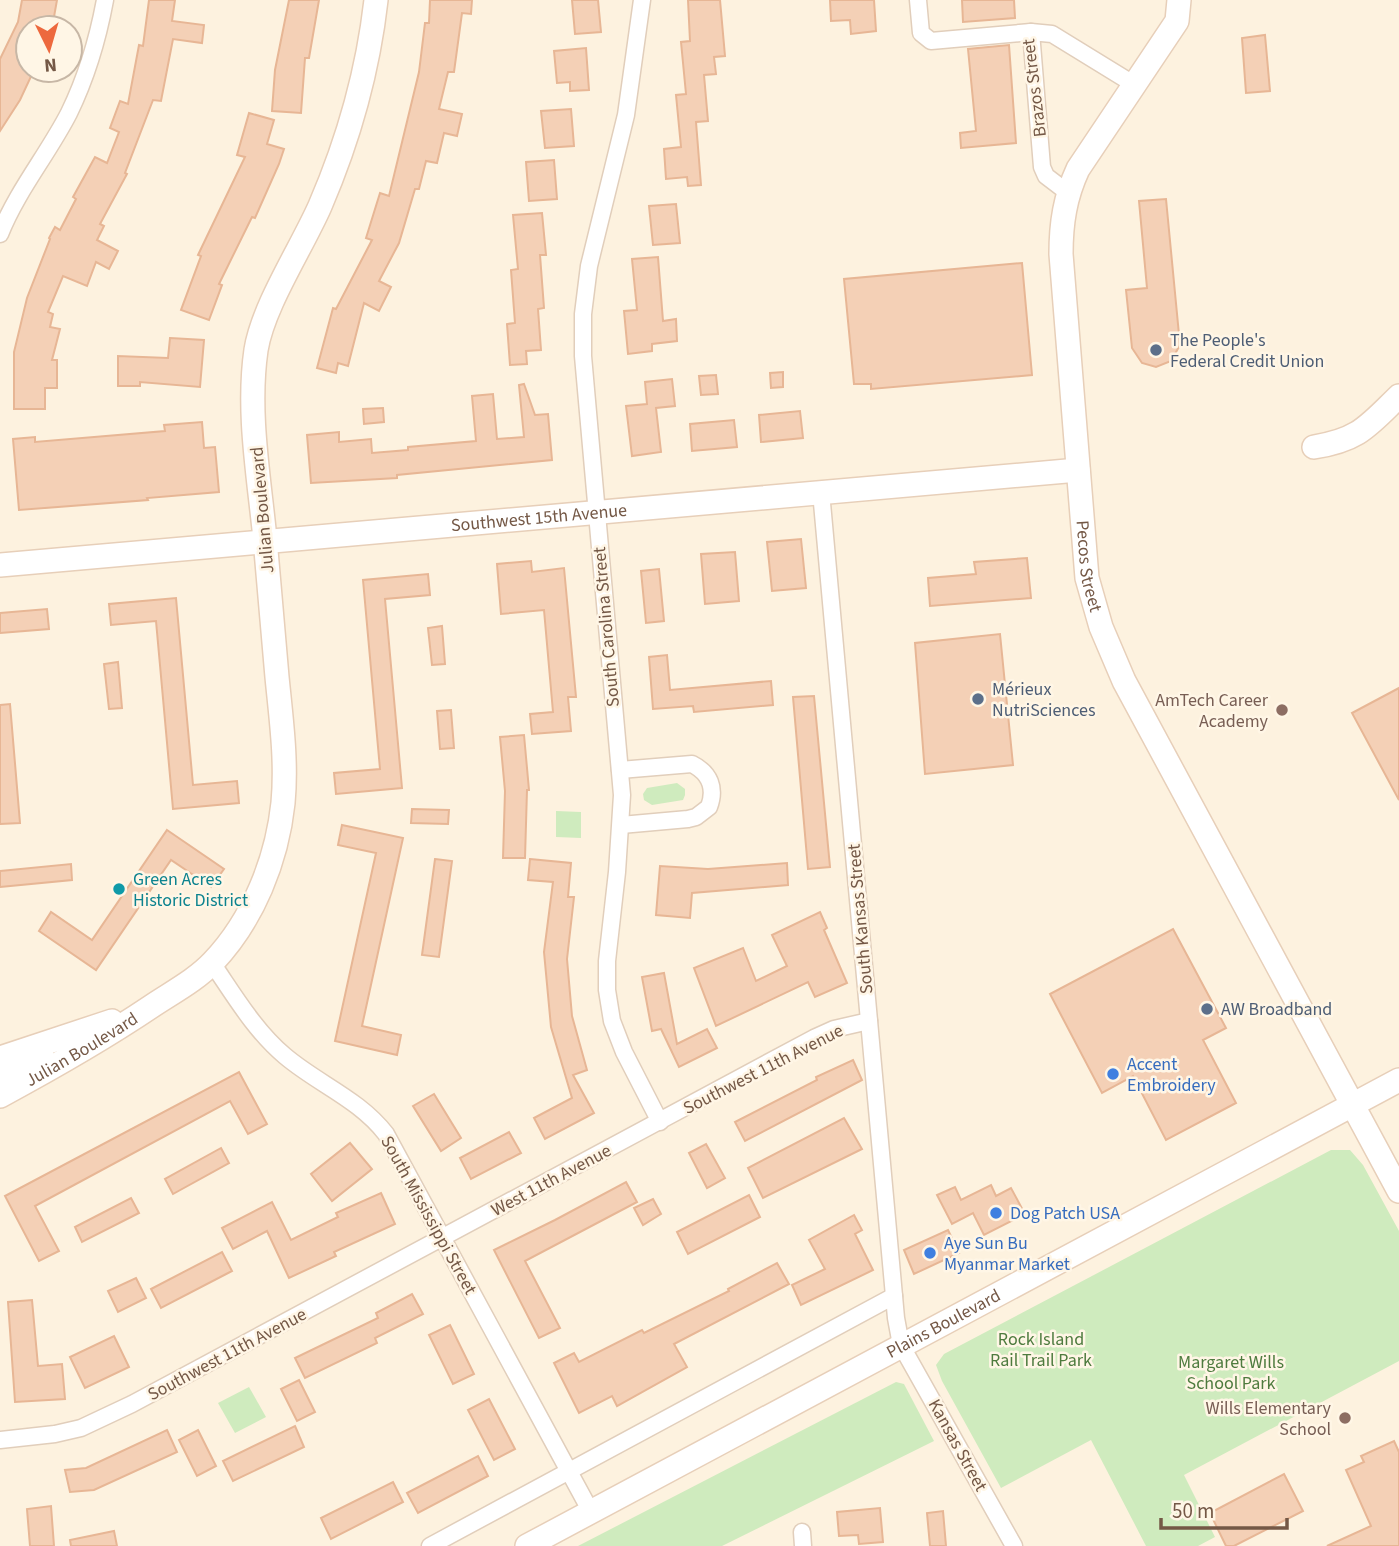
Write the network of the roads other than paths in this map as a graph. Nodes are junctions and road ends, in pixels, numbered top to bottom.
1 (105, 0) edge
2 (376, 0) edge
3 (642, 0) edge
4 (918, 0) edge
5 (1179, 0) edge
6 (1031, 32) junction
7 (1135, 85) junction
8 (1067, 192) junction
9 (0, 234) edge
10 (1399, 396) edge
11 (1314, 447) dead end
12 (1077, 470) junction
13 (821, 492) junction
14 (596, 512) junction
15 (265, 542) junction
16 (0, 565) edge
17 (620, 769) junction
18 (621, 825) junction
19 (212, 963) junction
20 (163, 999) junction
21 (869, 1021) junction
22 (69, 1035) junction
23 (0, 1058) edge
24 (0, 1076) edge
25 (1399, 1080) edge
26 (0, 1096) edge
27 (1352, 1105) junction
28 (660, 1122) junction
29 (1399, 1191) edge
30 (443, 1237) junction
31 (894, 1296) junction
32 (901, 1345) junction
33 (0, 1440) edge
34 (569, 1472) junction
35 (591, 1512) junction
36 (429, 1546) edge
37 (527, 1546) edge
38 (1014, 1546) edge

1 - 9 street
2 - 15 main road, Julian Boulevard
3 - 14 street, South Carolina Street
4 - 6 street, Brazos Street
5 - 7 main road, Pecos Street
6 - 7 street
6 - 8 street, Brazos Street
7 - 8 main road, Pecos Street
8 - 12 main road, Pecos Street
10 - 11 main road
12 - 13 main road, Southwest 15th Avenue
12 - 27 main road, Pecos Street
13 - 14 main road, Southwest 15th Avenue
13 - 21 street, South Kansas Street
14 - 15 main road, Southwest 15th Avenue
14 - 17 street, South Carolina Street
15 - 16 main road, Southwest 15th Avenue
15 - 19 main road, Julian Boulevard
17 - 18 street, South Carolina Street
17 - 18 street
18 - 28 street, South Carolina Street
19 - 20 main road, Julian Boulevard
19 - 30 street, South Mississippi Street
20 - 22 main road, Julian Boulevard
20 - 26 main road, Julian Boulevard
21 - 28 street, Southwest 11th Avenue
21 - 31 street, South Kansas Street
22 - 23 main road, Julian Boulevard
22 - 24 main road
25 - 27 main road, Plains Boulevard
27 - 29 main road, Pecos Street
27 - 32 main road, Plains Boulevard
28 - 30 street, West 11th Avenue
30 - 33 street, Southwest 11th Avenue
30 - 34 street, South Mississippi Street
31 - 32 street, South Kansas Street
31 - 34 street
32 - 35 main road, Plains Boulevard
32 - 38 street, Kansas Street
34 - 35 street, South Mississippi Street
34 - 36 street
35 - 37 main road, Plains Boulevard

